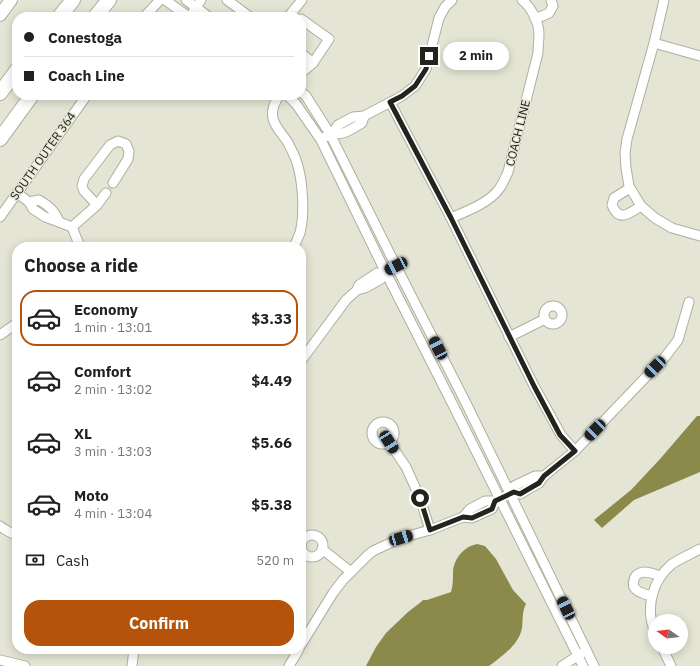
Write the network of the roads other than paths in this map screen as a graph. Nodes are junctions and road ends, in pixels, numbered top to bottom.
1 (11, 0) edge
2 (74, 0) edge
3 (109, 0) edge
4 (160, 0) edge
5 (165, 0) edge
6 (186, 0) edge
7 (227, 0) edge
8 (302, 0) edge
9 (452, 0) edge
10 (551, 0) edge
11 (664, 0) edge
12 (527, 1) edge
13 (198, 4) edge
14 (64, 12) edge
15 (99, 12) edge
16 (149, 12) edge
17 (182, 12) edge
18 (205, 12) edge
19 (243, 12) edge
20 (294, 12) edge
21 (0, 15) edge
22 (535, 19) junction
23 (306, 23) edge
24 (654, 43) junction
25 (700, 56) edge
26 (306, 58) edge
27 (313, 63) junction
28 (306, 69) edge
29 (12, 77) edge
30 (0, 93) edge
31 (306, 96) edge
32 (28, 100) edge
33 (83, 100) edge
34 (276, 100) edge
35 (292, 100) edge
36 (390, 102) junction
37 (332, 134) junction
38 (0, 139) edge
39 (321, 140) junction
40 (113, 183) dead end
41 (630, 188) junction
42 (106, 192) dead end
43 (16, 193) junction
44 (97, 205) junction
45 (641, 206) junction
46 (0, 217) edge
47 (451, 218) junction
48 (72, 227) junction
49 (700, 236) edge
50 (78, 242) edge
51 (296, 242) edge
52 (396, 266) junction
53 (384, 272) junction
54 (689, 302) dead end
55 (545, 319) dead end
56 (12, 327) edge
57 (0, 335) edge
58 (509, 337) junction
59 (306, 354) edge
60 (389, 442) dead end
61 (575, 451) junction
62 (512, 492) junction
63 (498, 500) junction
64 (0, 526) edge
65 (430, 530) junction
66 (12, 533) edge
67 (322, 549) dead end
68 (700, 549) edge
69 (351, 572) junction
70 (661, 576) junction
71 (652, 596) junction
72 (650, 614) edge
73 (306, 637) edge
74 (586, 651) junction
75 (133, 654) edge
76 (296, 654) edge
77 (665, 654) edge
78 (578, 655) junction
79 (0, 660) edge
80 (25, 666) edge
81 (132, 666) edge
82 (289, 666) edge
83 (562, 666) edge
84 (583, 666) edge
85 (594, 666) edge
86 (671, 666) edge

1 - 21 main road
2 - 14 highway
3 - 15 highway
4 - 16 street
5 - 17 street
6 - 13 street
7 - 19 street
8 - 20 street
9 - 36 street
10 - 22 street
11 - 24 street
12 - 22 street, COACH LINE
13 - 18 street
22 - 47 street, COACH LINE
23 - 27 street
24 - 25 street
24 - 41 street
26 - 27 street
27 - 28 street
29 - 30 highway
31 - 37 street
32 - 38 highway
33 - 43 street, SOUTH OUTER 364
34 - 51 street
35 - 39 street
36 - 37 street
36 - 47 street
37 - 39 street
37 - 52 street
39 - 53 street
40 - 44 street
41 - 45 street
41 - 45 street
42 - 44 street
43 - 46 street, SOUTH OUTER 364
43 - 48 street
44 - 48 street
45 - 49 street
47 - 58 street
48 - 50 street
52 - 53 street
52 - 62 street
53 - 59 street
53 - 63 street
54 - 61 street
55 - 58 street
56 - 57 street
58 - 61 street
60 - 65 street
61 - 62 street
62 - 63 street
62 - 74 street
63 - 65 street
63 - 78 street
64 - 66 street
65 - 69 street
67 - 69 street
68 - 70 street
69 - 73 street
70 - 71 street
70 - 71 street
71 - 72 street
74 - 78 street
74 - 85 street
75 - 81 street
76 - 82 street
77 - 86 street
78 - 83 street
78 - 84 street
79 - 80 street

